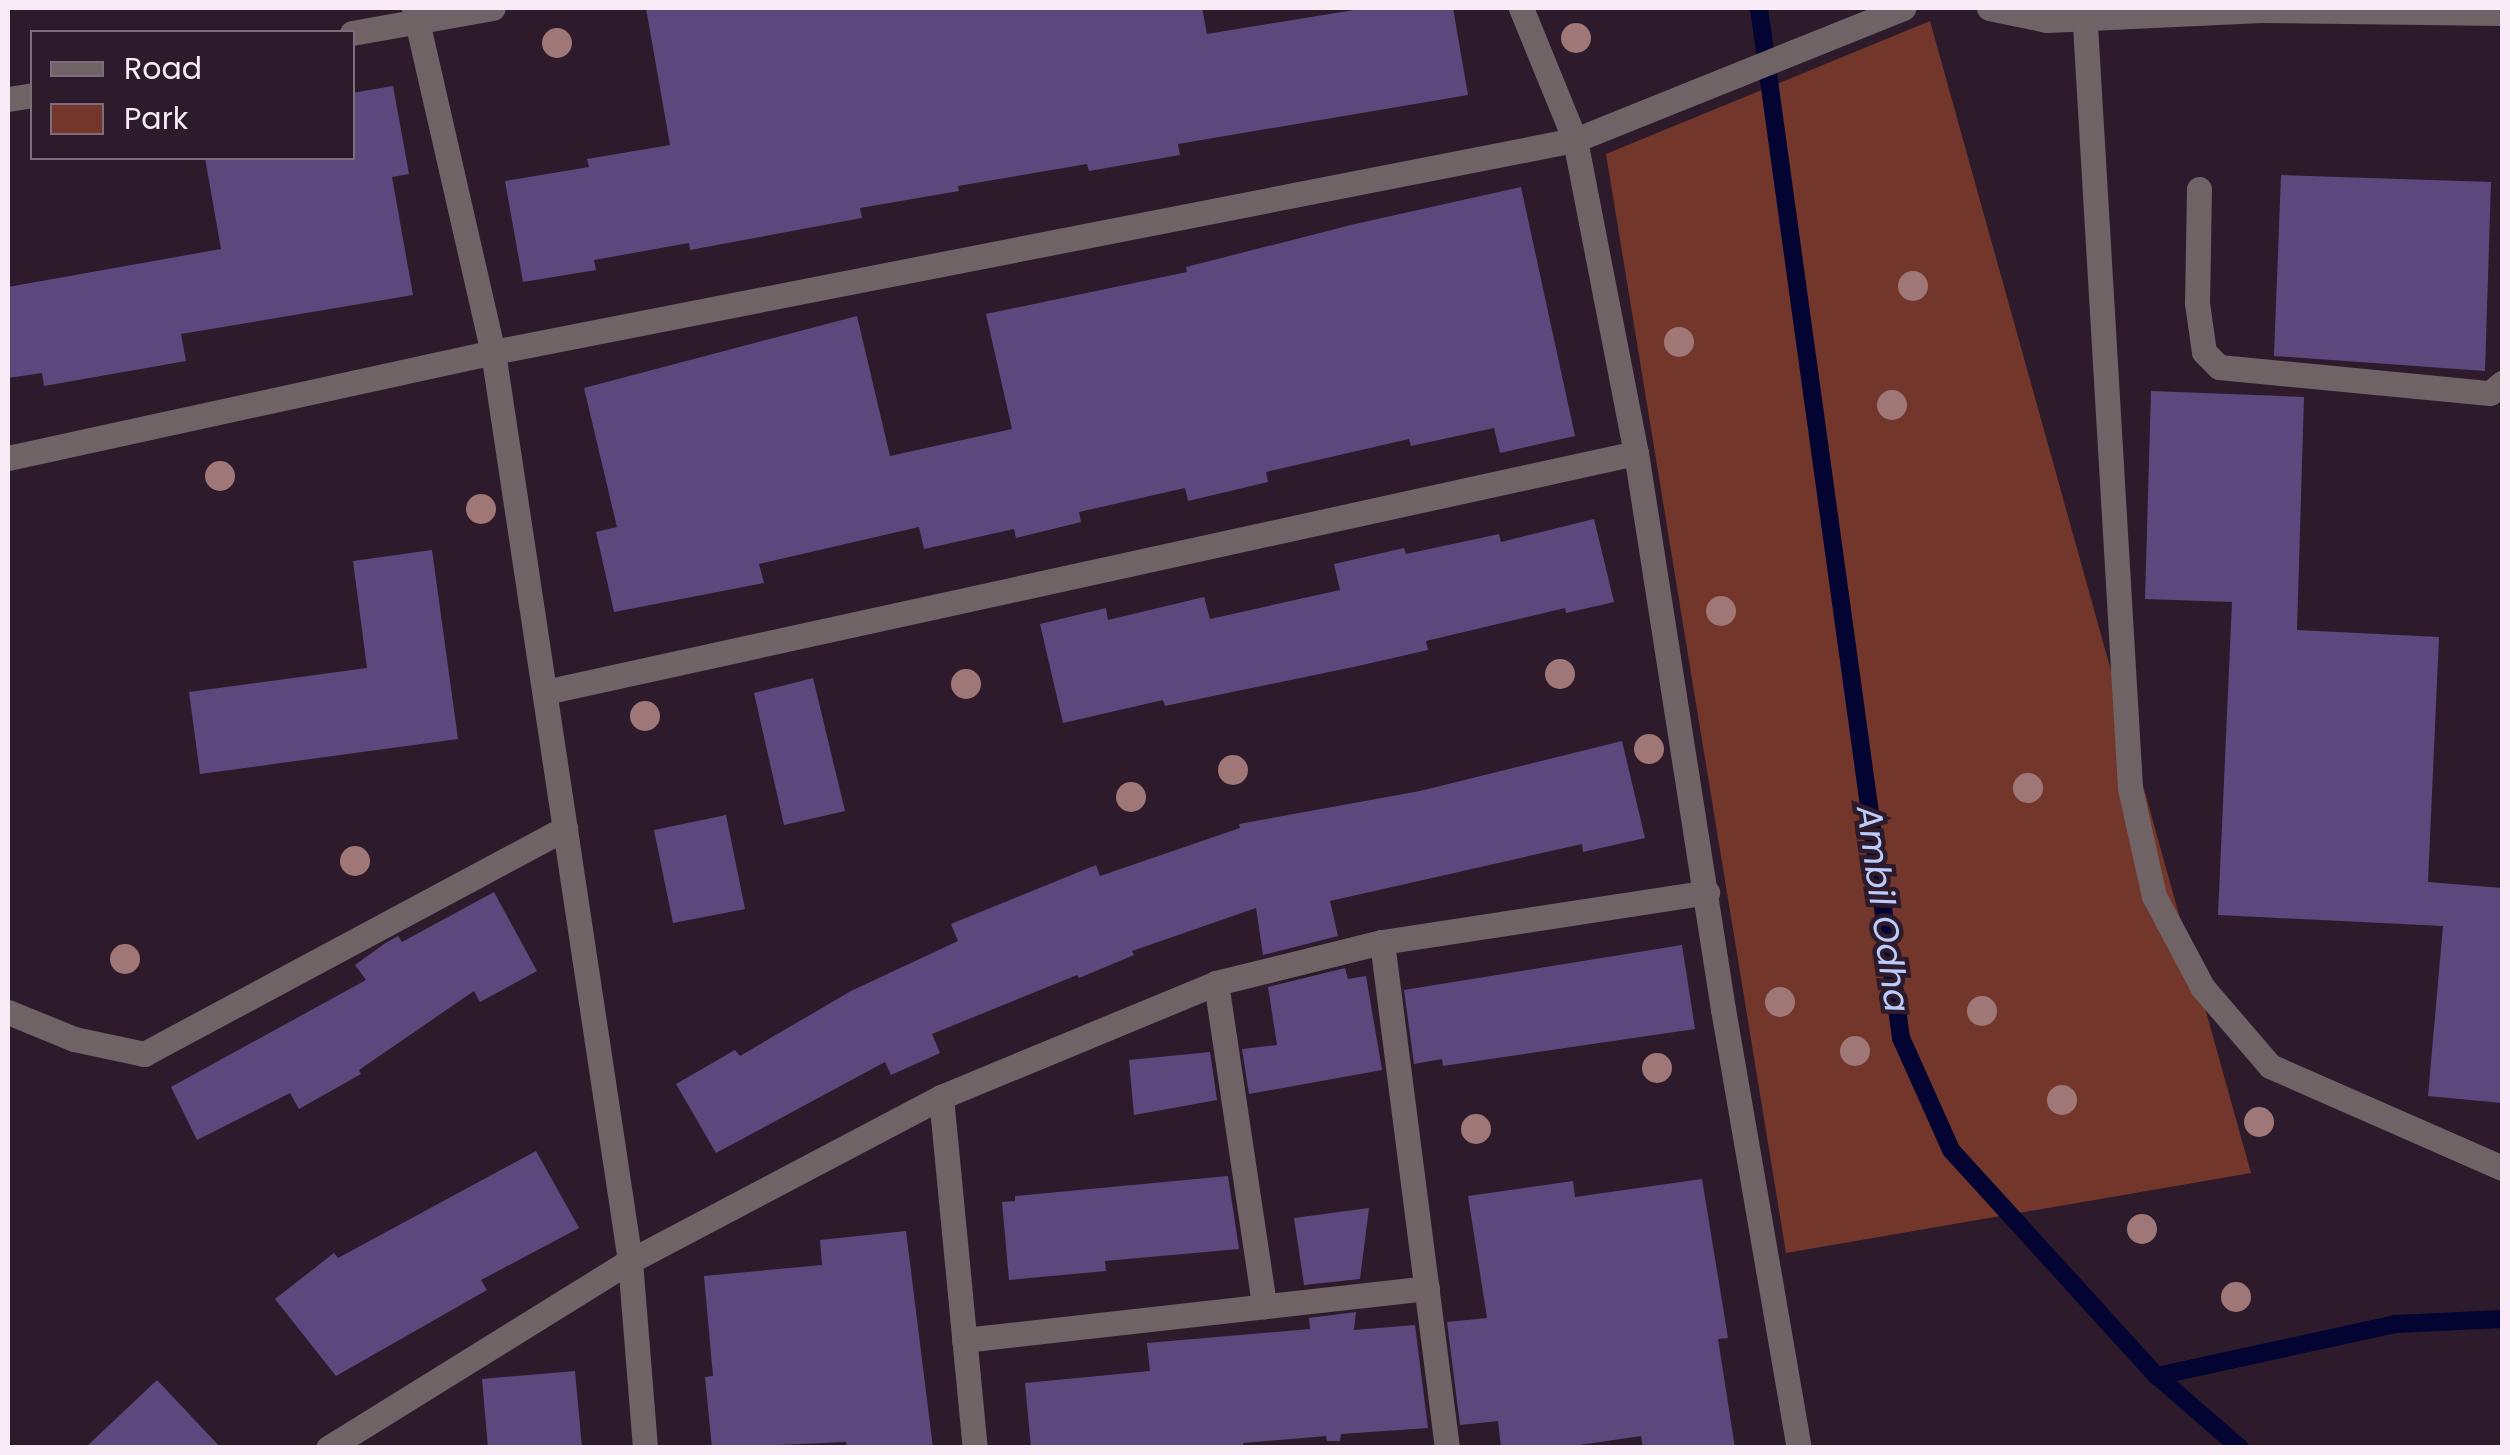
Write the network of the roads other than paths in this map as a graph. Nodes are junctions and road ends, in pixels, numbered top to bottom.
1 (493, 8) edge
2 (1521, 8) edge
3 (1904, 8) edge
4 (1989, 8) edge
5 (2084, 13) edge
6 (2502, 13) edge
7 (415, 14) edge
8 (355, 32) edge
9 (1574, 140) junction
10 (2199, 189) dead end
11 (493, 352) junction
12 (2502, 383) edge
13 (1636, 453) junction
14 (8, 458) edge
15 (545, 692) junction
16 (566, 828) junction
17 (1707, 892) junction
18 (1382, 942) junction
19 (1216, 983) junction
20 (8, 1012) edge
21 (941, 1097) junction
22 (2502, 1168) edge
23 (630, 1261) junction
24 (1427, 1288) junction
25 (1264, 1306) junction
26 (964, 1340) junction
27 (328, 1448) edge
28 (645, 1448) edge
29 (975, 1448) edge
30 (1447, 1448) edge
31 (1799, 1448) edge

1 - 7 street
2 - 9 street
3 - 9 street
4 - 5 street
5 - 6 street
5 - 22 street
7 - 8 street
7 - 11 street
9 - 11 street
9 - 13 street
10 - 12 street
11 - 14 street
11 - 15 street
13 - 15 street
13 - 17 street
15 - 16 street
16 - 20 street
16 - 23 street
17 - 18 street
17 - 31 street
18 - 19 street
18 - 24 street
19 - 21 street
19 - 25 street
21 - 23 street
21 - 26 street
23 - 27 street
23 - 28 street
24 - 25 street
24 - 30 street
25 - 26 street
26 - 29 street

